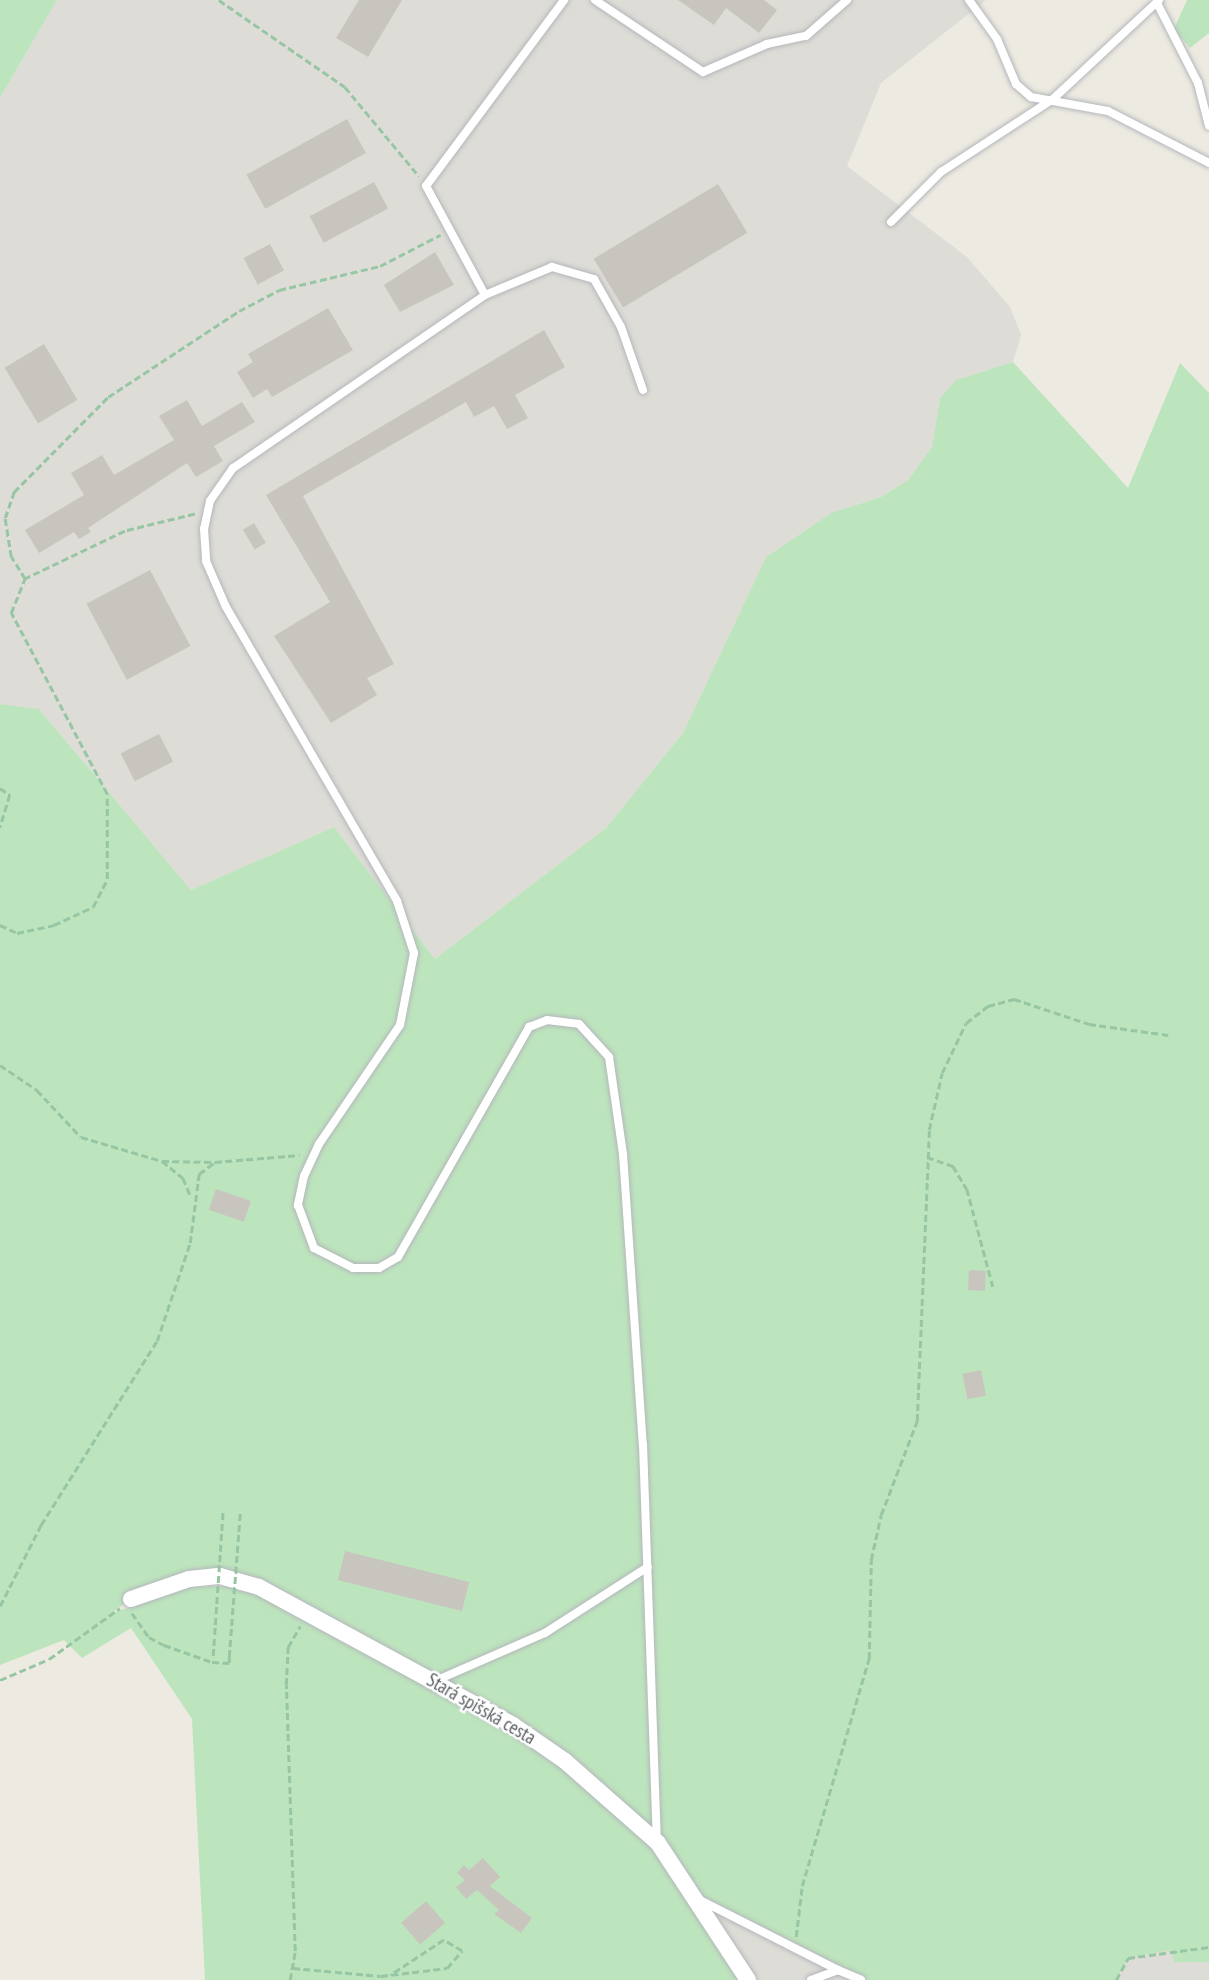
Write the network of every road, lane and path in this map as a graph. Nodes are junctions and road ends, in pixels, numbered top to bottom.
1 (219, 0) edge
2 (564, 0) edge
3 (595, 0) edge
4 (847, 0) edge
5 (969, 0) edge
6 (1158, 2) edge
7 (1053, 99) junction
8 (1209, 126) edge
9 (1209, 163) edge
10 (426, 186) junction
11 (891, 222) dead end
12 (449, 231) junction
13 (485, 295) junction
14 (643, 390) dead end
15 (206, 515) junction
16 (24, 579) junction
17 (0, 789) edge
18 (0, 827) edge
19 (0, 925) edge
20 (1168, 1035) dead end
21 (0, 1065) edge
22 (319, 1144) junction
23 (927, 1157) junction
24 (162, 1161) junction
25 (215, 1162) junction
26 (191, 1198) junction
27 (993, 1287) dead end
28 (223, 1511) dead end
29 (240, 1513) dead end
30 (648, 1567) junction
31 (131, 1600) junction
32 (0, 1606) edge
33 (314, 1616) junction
34 (212, 1662) junction
35 (0, 1680) edge
36 (433, 1682) junction
37 (657, 1843) junction
38 (690, 1895) junction
39 (1209, 1947) edge
40 (794, 1951) junction
41 (293, 1968) junction
42 (838, 1970) junction
43 (391, 1975) junction
44 (290, 1980) edge
45 (748, 1980) edge
46 (811, 1980) edge
47 (861, 1980) edge
48 (1116, 1980) edge

1 - 10 path
2 - 10 lane
3 - 4 lane
5 - 7 lane
6 - 7 lane
6 - 8 lane
7 - 9 lane
7 - 11 lane
10 - 12 lane
12 - 13 lane
12 - 16 path
13 - 14 lane
13 - 15 lane
15 - 16 path
15 - 22 lane
16 - 19 path
17 - 18 path
20 - 23 path
21 - 24 path
22 - 25 path
22 - 30 lane
23 - 27 path
23 - 40 path
24 - 25 path
24 - 26 path
25 - 26 path
26 - 32 path
28 - 34 path, bridge
29 - 34 path, bridge
30 - 36 lane
30 - 37 lane
31 - 33 street, Stará spišská cesta
31 - 34 path
31 - 35 path
33 - 36 street, Stará spišská cesta
33 - 41 path
36 - 37 street, Stará spišská cesta
37 - 38 street, Stará spišská cesta
38 - 40 lane
38 - 45 street, Stará spišská cesta
39 - 48 path
40 - 42 lane
41 - 43 path
41 - 44 path
42 - 46 lane
42 - 47 lane
43 - 43 path

